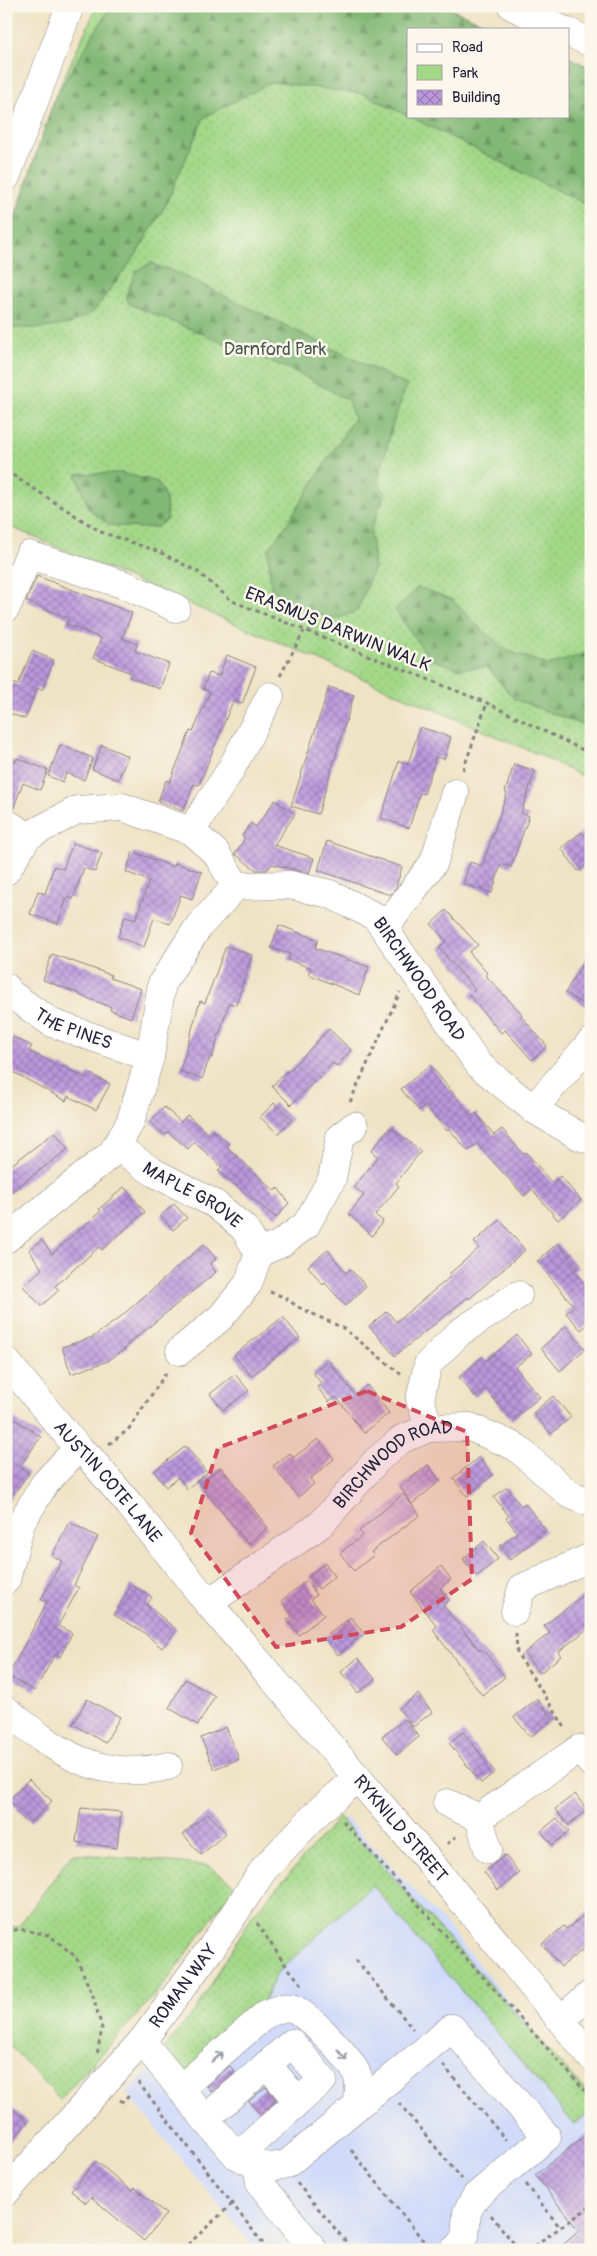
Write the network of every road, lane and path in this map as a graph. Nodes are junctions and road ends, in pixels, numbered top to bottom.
1 (70, 6) edge
2 (512, 6) edge
3 (558, 28) edge
4 (570, 33) edge
5 (591, 43) edge
6 (6, 177) edge
7 (6, 471) edge
8 (6, 608) edge
9 (176, 608) dead end
10 (304, 631) junction
11 (270, 696) joint
12 (487, 703) junction
13 (591, 754) edge
14 (455, 793) joint
15 (17, 830) edge
16 (191, 831) junction
17 (6, 871) edge
18 (236, 886) junction
19 (384, 928) junction
20 (413, 971) junction
21 (6, 987) edge
22 (591, 1042) edge
23 (150, 1057) junction
24 (533, 1109) junction
25 (339, 1128) joint
26 (591, 1140) edge
27 (116, 1146) junction
28 (6, 1239) edge
29 (259, 1253) junction
30 (248, 1284) junction
31 (519, 1295) dead end
32 (180, 1351) joint
33 (6, 1361) edge
34 (420, 1399) junction
35 (429, 1428) junction
36 (84, 1453) junction
37 (591, 1503) edge
38 (591, 1557) edge
39 (6, 1580) edge
40 (208, 1603) junction
41 (512, 1611) joint
42 (6, 1710) edge
43 (585, 1756) edge
44 (156, 1773) dead end
45 (358, 1778) junction
46 (447, 1803) dead end
47 (339, 1817) dead end
48 (479, 1818) junction
49 (488, 1849) dead end
50 (428, 1860) junction
51 (6, 1932) edge
52 (356, 1960) dead end
53 (591, 1994) edge
54 (561, 2019) junction
55 (142, 2041) junction
56 (428, 2047) junction
57 (591, 2057) edge
58 (101, 2085) junction
59 (180, 2089) junction
60 (591, 2097) edge
61 (358, 2104) junction
62 (204, 2119) junction
63 (351, 2150) dead end
64 (247, 2160) junction
65 (517, 2163) junction
66 (294, 2179) dead end
67 (6, 2192) edge
68 (232, 2204) junction
69 (591, 2206) edge
70 (559, 2226) junction
71 (182, 2250) edge
72 (268, 2250) edge
73 (314, 2250) edge
74 (353, 2250) edge
75 (431, 2250) edge
76 (454, 2250) edge
77 (528, 2250) edge

1 - 6 main road
2 - 3 main road
4 - 5 main road
7 - 10 path, ERASMUS DARWIN WALK
8 - 9 main road
10 - 11 path
10 - 12 path, ERASMUS DARWIN WALK
11 - 16 main road
12 - 13 path, ERASMUS DARWIN WALK
12 - 14 path
14 - 19 main road
15 - 16 main road
15 - 17 main road
16 - 18 main road
18 - 19 main road, BIRCHWOOD ROAD
18 - 23 main road
19 - 20 main road, BIRCHWOOD ROAD
20 - 24 main road, BIRCHWOOD ROAD
20 - 25 path
21 - 23 main road, THE PINES
22 - 24 main road
23 - 27 main road
24 - 26 main road, BIRCHWOOD ROAD
25 - 29 main road
27 - 28 main road
27 - 29 main road, MAPLE GROVE
29 - 30 main road
30 - 32 main road
30 - 34 path
31 - 34 main road
32 - 36 path
33 - 36 main road, AUSTIN COTE LANE
34 - 35 main road
35 - 37 main road, BIRCHWOOD ROAD
35 - 40 main road, BIRCHWOOD ROAD
36 - 39 main road
36 - 40 main road, AUSTIN COTE LANE
38 - 41 main road
40 - 45 main road, RYKNILD STREET
41 - 43 path
42 - 44 main road
43 - 48 main road
45 - 50 main road, RYKNILD STREET
45 - 55 main road, ROMAN WAY
46 - 48 main road
47 - 60 path
48 - 49 main road
48 - 50 path
50 - 54 main road, RYKNILD STREET
51 - 58 path
52 - 56 path
53 - 54 main road
54 - 57 main road, RYKNILD STREET
55 - 58 main road, ROMAN WAY
55 - 59 main road
56 - 61 main road
56 - 65 path
56 - 65 main road
58 - 67 main road, ROMAN WAY
58 - 68 path
59 -> 61 main road
59 - 62 main road
61 - 64 main road
62 - 64 main road
62 - 64 main road
63 - 75 path
64 - 73 main road
65 - 70 path
65 - 76 main road
66 - 74 path
68 - 71 path
68 - 72 path
69 - 70 path
70 - 77 path

